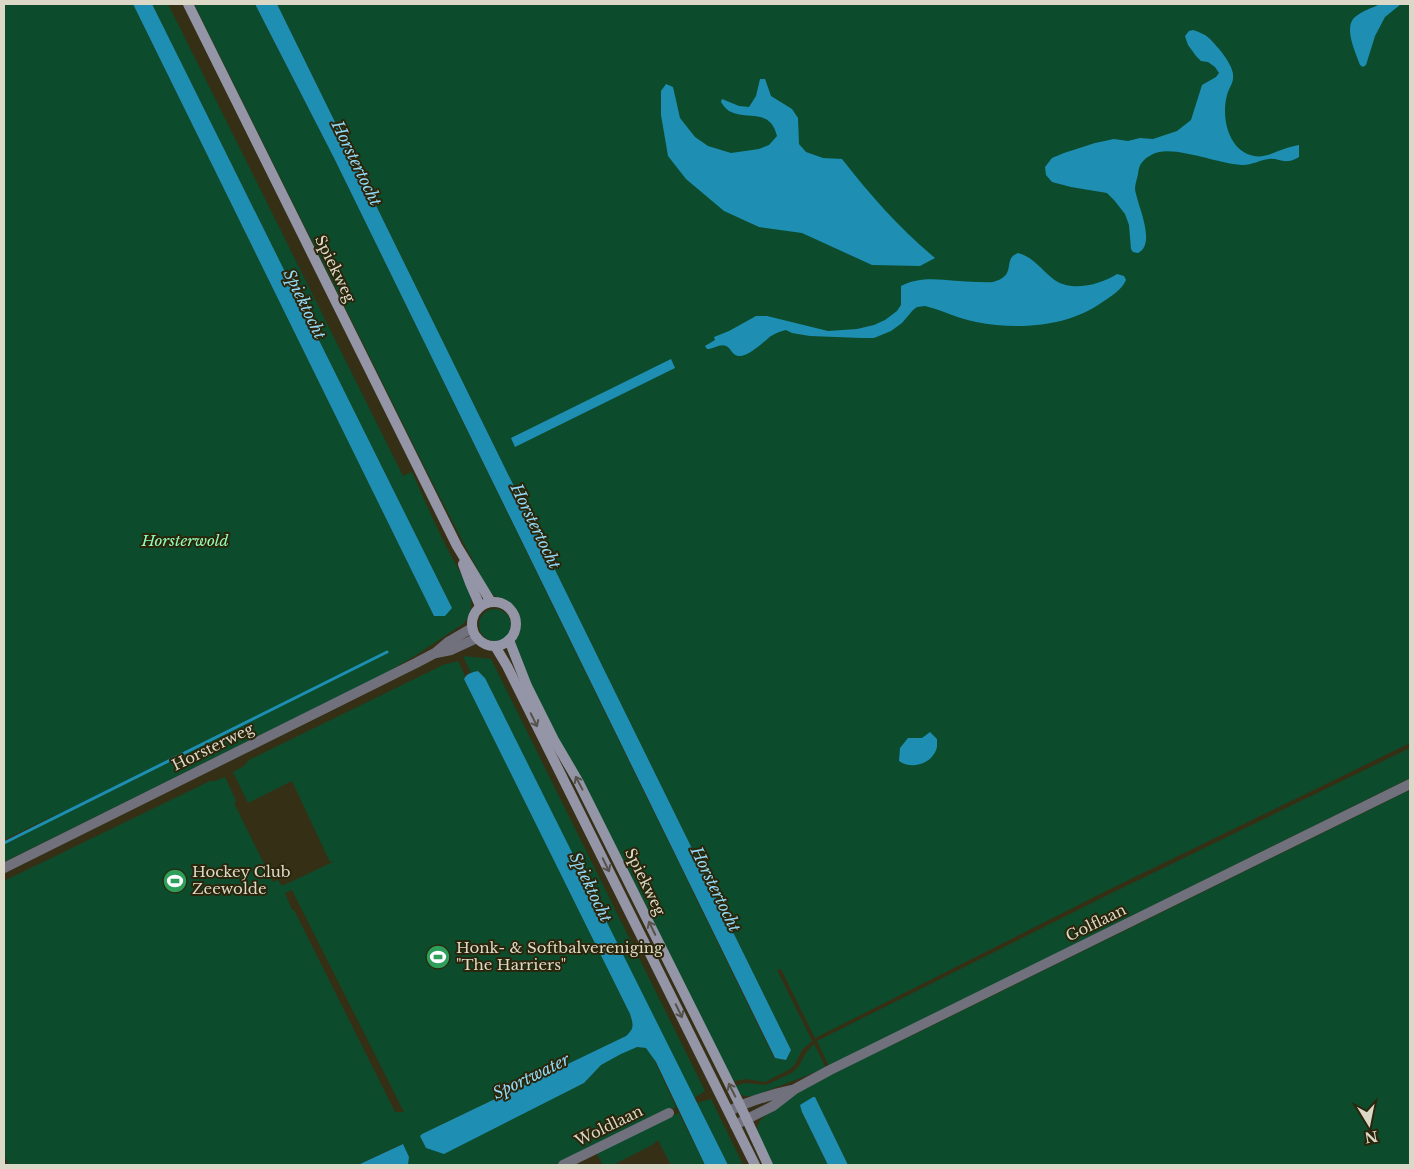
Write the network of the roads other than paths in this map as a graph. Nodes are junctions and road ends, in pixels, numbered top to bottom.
1 (188, 4) edge
2 (457, 546) junction
3 (491, 602) junction
4 (480, 606) junction
5 (472, 628) junction
6 (478, 638) junction
7 (509, 640) junction
8 (495, 646) junction
9 (435, 653) junction
10 (1410, 784) edge
11 (4, 868) edge
12 (795, 1089) junction
13 (740, 1106) junction
14 (728, 1111) junction
15 (669, 1113) dead end
16 (746, 1119) junction
17 (735, 1125) junction
18 (562, 1165) edge
19 (755, 1165) edge
20 (768, 1165) edge

1 - 2 main road, Spiekweg
2 - 3 main road, Spiekweg
2 - 4 main road, Spiekweg
3 - 4 main road
3 - 7 main road
4 - 5 main road
5 - 6 main road
5 - 9 street, Horsterweg
6 - 8 main road
6 - 9 street, Horsterweg
7 - 8 main road
13 -> 7 main road, Spiekweg
8 -> 14 main road, Spiekweg
9 - 11 street, Horsterweg
10 - 12 street, Golflaan
12 - 13 street, Golflaan
12 - 16 street, Golflaan
13 - 14 street, Golflaan
13 - 16 main road, Spiekweg
14 - 17 main road, Spiekweg
15 - 18 street, Woldlaan
16 - 17 street, Golflaan
16 - 20 main road, Spiekweg
17 - 19 main road, Spiekweg

